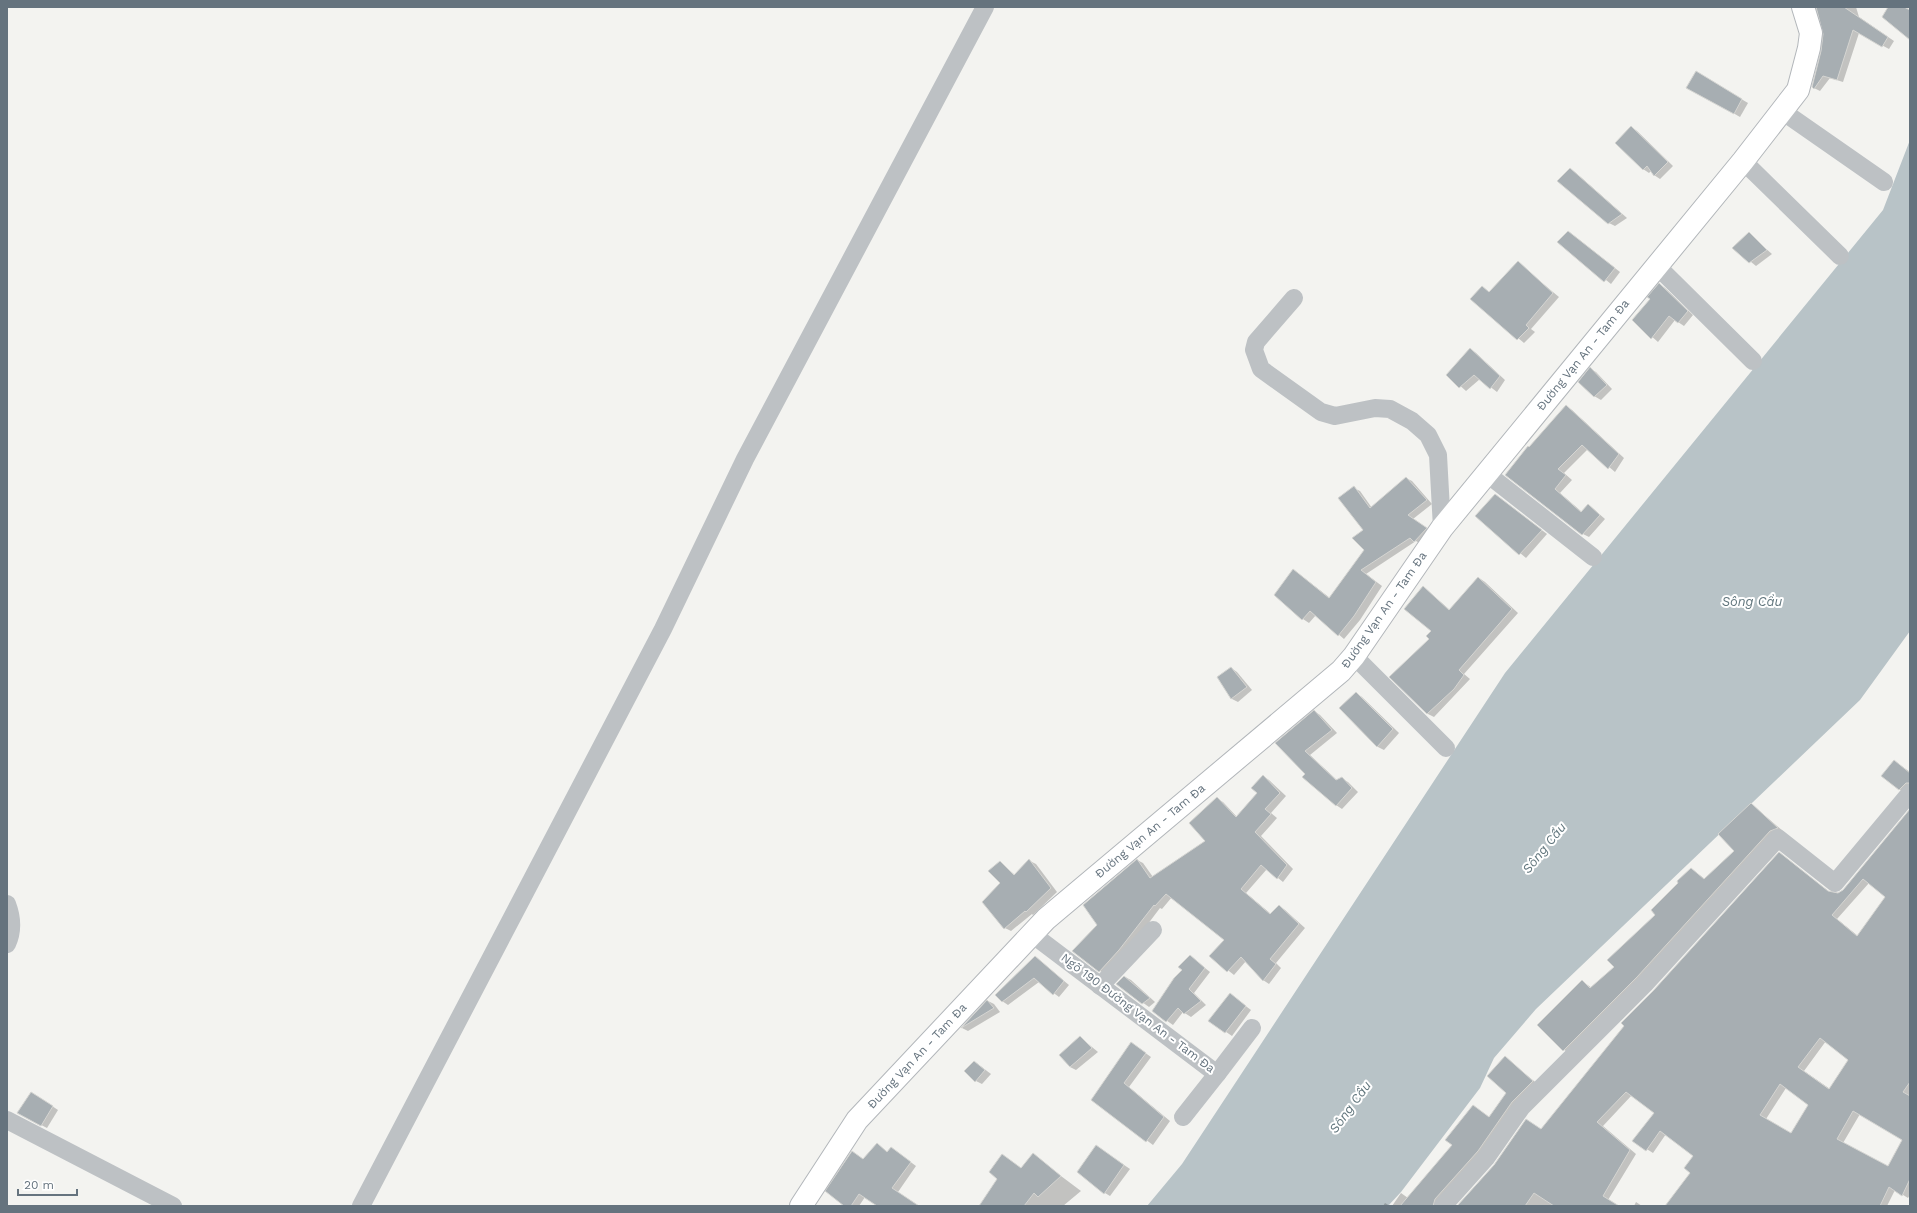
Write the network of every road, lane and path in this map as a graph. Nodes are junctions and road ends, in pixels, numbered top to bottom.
1 (985, 7) edge
2 (1804, 11) edge
3 (1782, 111) junction
4 (1743, 161) junction
5 (1884, 182) dead end
6 (1840, 256) dead end
7 (1657, 266) junction
8 (1294, 298) dead end
9 (1753, 361) dead end
10 (1486, 473) junction
11 (1442, 528) junction
12 (1593, 557) dead end
13 (1354, 656) junction
14 (1446, 748) dead end
15 (1910, 793) edge
16 (7, 904) edge
17 (1153, 930) dead end
18 (1032, 934) junction
19 (7, 944) edge
20 (1100, 986) junction
21 (1252, 1028) dead end
22 (1217, 1074) junction
23 (1183, 1117) dead end
24 (7, 1120) edge
25 (173, 1206) edge
26 (361, 1206) edge
27 (801, 1206) edge
28 (1443, 1206) edge

1 - 26 street
2 - 3 main road, Đường Vạn An - Tam Đa
3 - 4 main road, Đường Vạn An - Tam Đa
3 - 5 street
4 - 6 street
4 - 7 main road, Đường Vạn An - Tam Đa
7 - 9 street
7 - 10 main road, Đường Vạn An - Tam Đa
8 - 11 street
10 - 11 main road, Đường Vạn An - Tam Đa
10 - 12 street
11 - 13 main road, Đường Vạn An - Tam Đa
13 - 14 street
13 - 18 main road, Đường Vạn An - Tam Đa
15 - 28 street
16 - 19 street
17 - 20 street
18 - 20 street, Ngõ 190 Đường Vạn An - Tam Đa
18 - 27 main road, Đường Vạn An - Tam Đa
20 - 22 street, Ngõ 190 Đường Vạn An - Tam Đa
21 - 22 street, Ngõ 190 Đường Vạn An - Tam Đa
22 - 23 street
24 - 25 street

